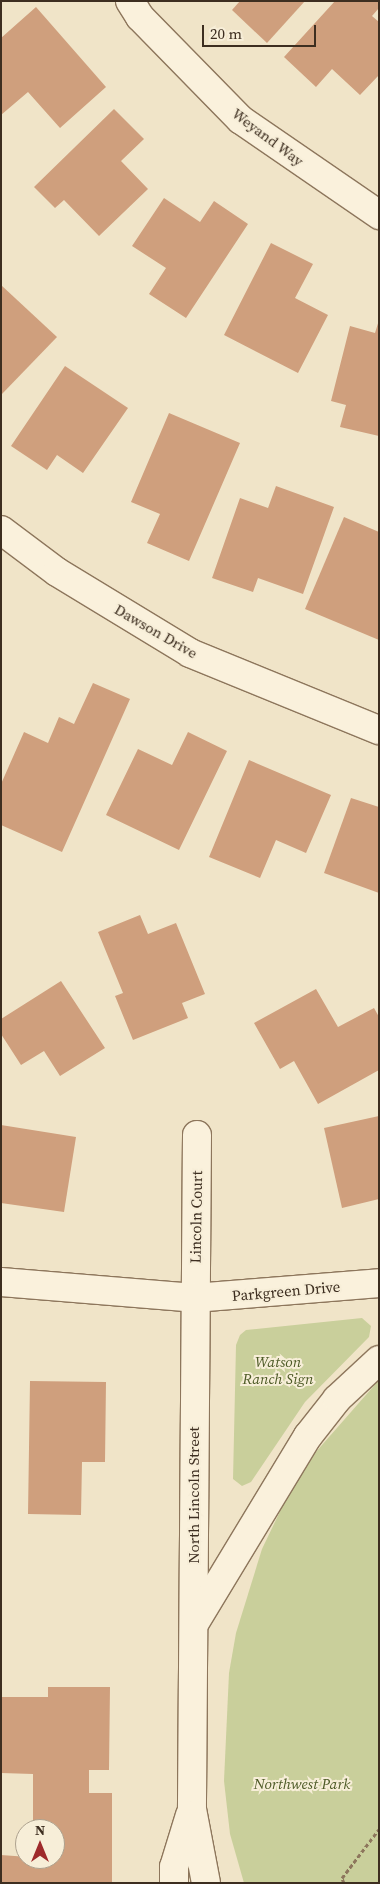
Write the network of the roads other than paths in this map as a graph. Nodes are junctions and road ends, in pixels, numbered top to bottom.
1 (130, 1) edge
2 (379, 215) edge
3 (1, 530) edge
4 (379, 730) edge
5 (197, 1135) dead end
6 (1, 1282) edge
7 (379, 1283) edge
8 (194, 1298) junction
9 (379, 1360) edge
10 (194, 1624) junction
11 (192, 1809) junction
12 (174, 1883) edge
13 (206, 1883) edge

1 - 2 street, Weyand Way
3 - 4 street, Dawson Drive
5 - 8 street, Lincoln Court
6 - 8 street
7 - 8 street, Parkgreen Drive
8 - 10 street, North Lincoln Street
9 - 10 street
10 - 11 street, North Lincoln Street
11 - 12 street
11 - 13 street, North Lincoln Street

